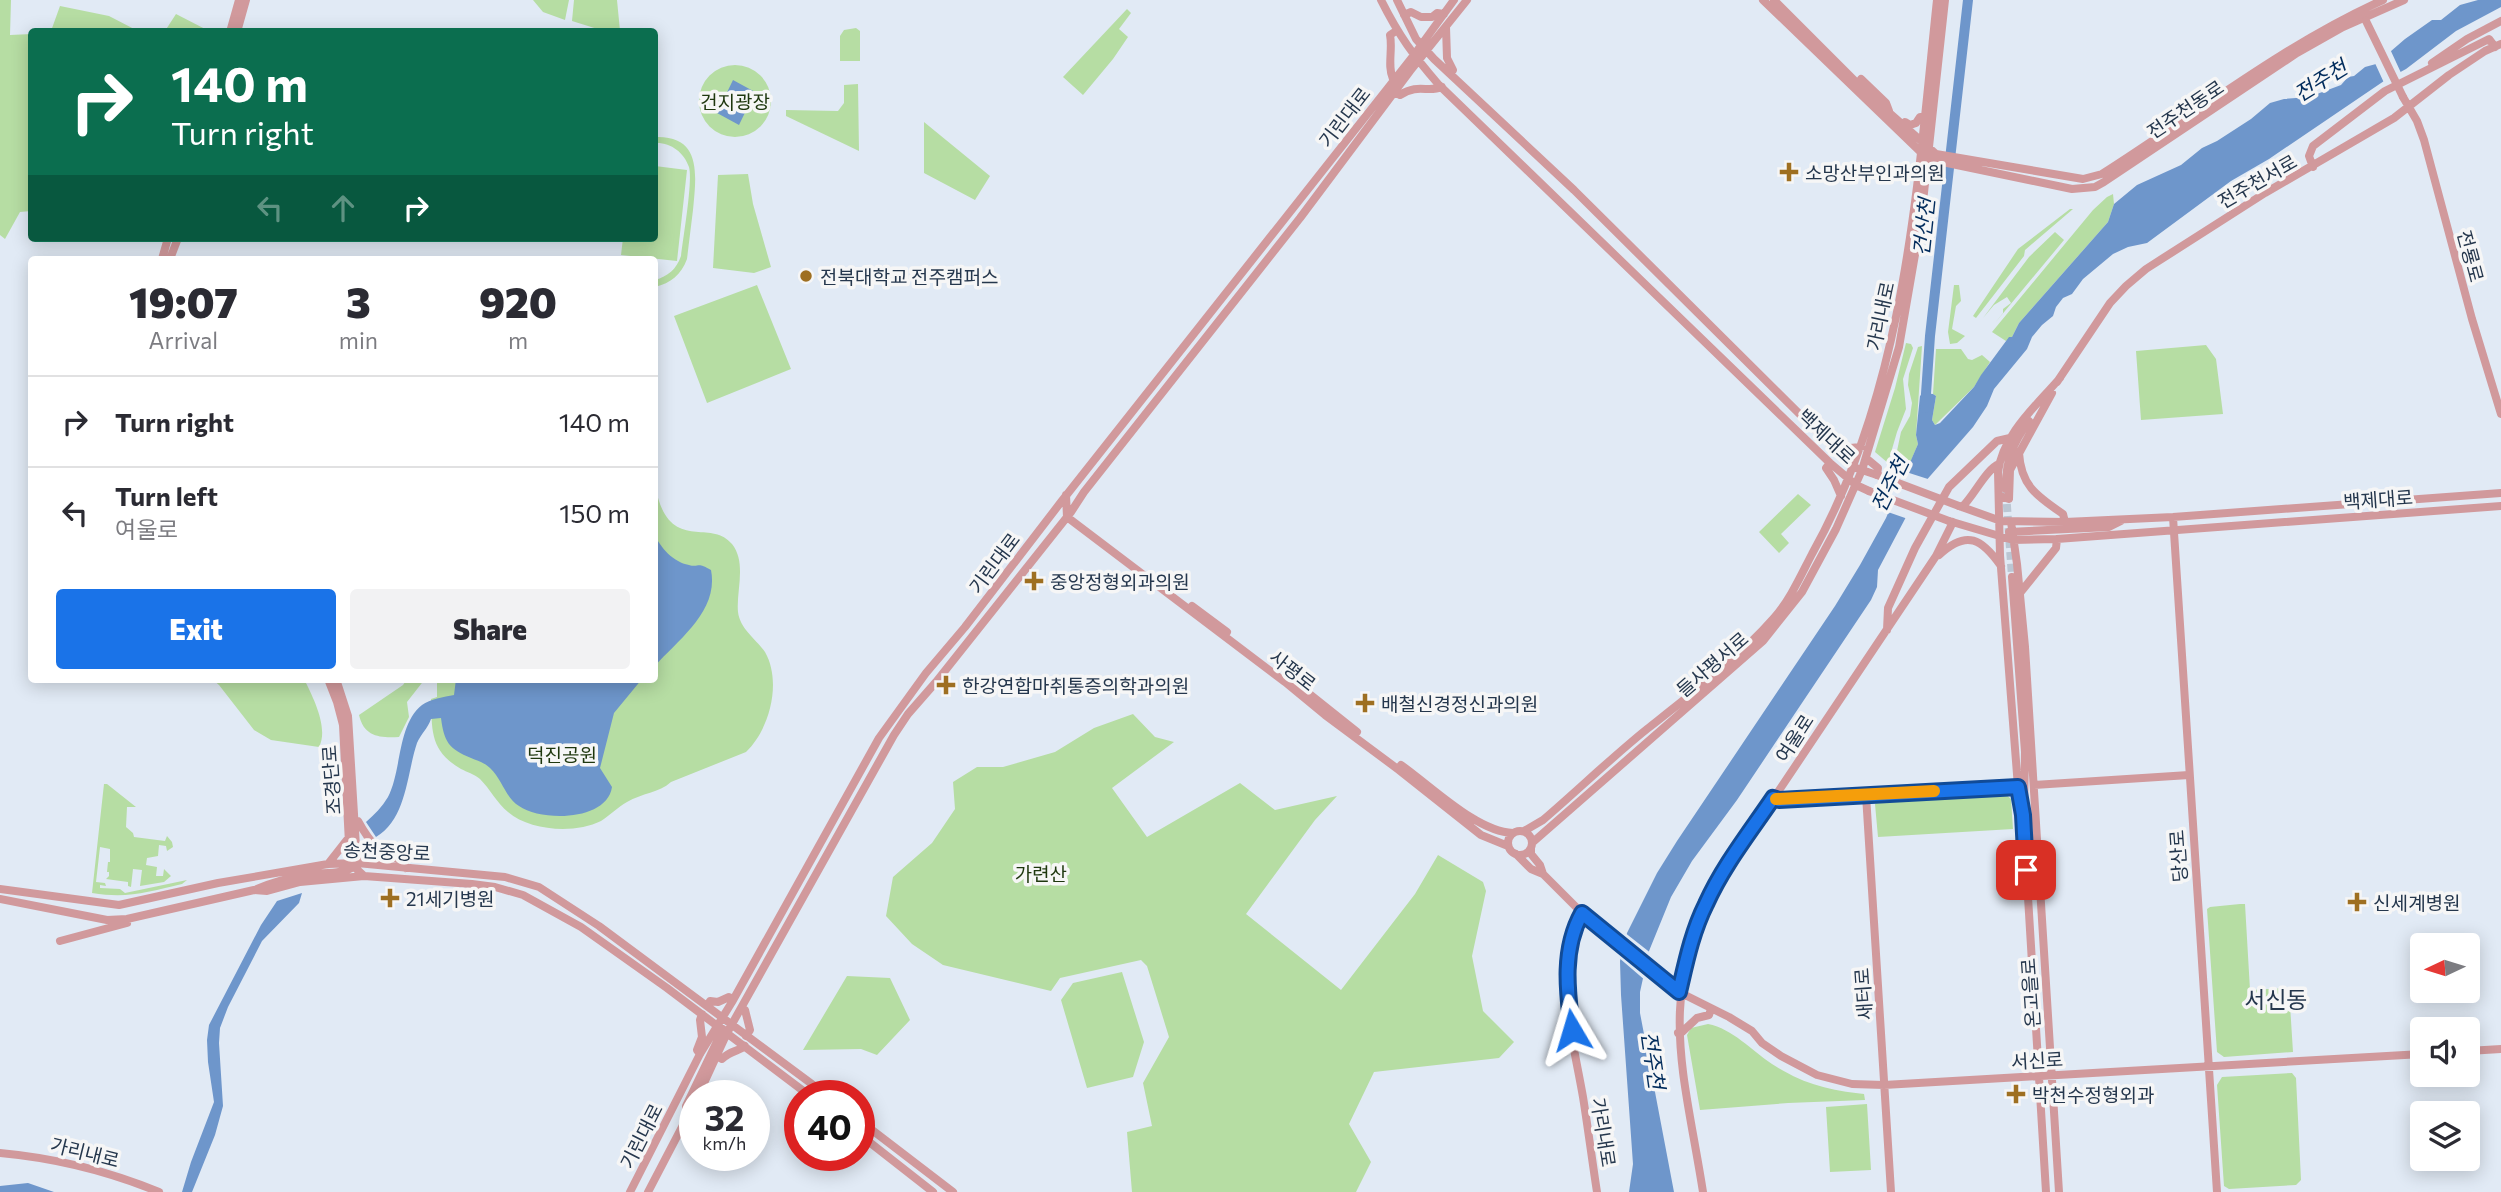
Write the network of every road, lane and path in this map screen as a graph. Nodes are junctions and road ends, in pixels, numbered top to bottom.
1 (239, 0) edge
2 (246, 0) edge
3 (1381, 0) edge
4 (1397, 0) edge
5 (1454, 0) edge
6 (1467, 0) edge
7 (1763, 0) edge
8 (1774, 0) edge
9 (1937, 0) edge
10 (1945, 0) edge
11 (2383, 0) edge
12 (2404, 0) edge
13 (1444, 14) junction
14 (1404, 15) junction
15 (2364, 16) junction
16 (2501, 21) edge
17 (1446, 27) junction
18 (231, 28) edge
19 (238, 28) edge
20 (1396, 31) junction
21 (2498, 45) edge
22 (1423, 48) junction
23 (1416, 58) junction
24 (2428, 68) junction
25 (1450, 74) junction
26 (1393, 79) junction
27 (1442, 88) junction
28 (1395, 92) junction
29 (2409, 107) junction
30 (1924, 117) junction
31 (1902, 125) junction
32 (1921, 147) junction
33 (1932, 156) junction
34 (2314, 167) junction
35 (1659, 273) junction
36 (1647, 285) junction
37 (2060, 378) junction
38 (1770, 384) junction
39 (1760, 395) junction
40 (2501, 414) edge
41 (2010, 438) junction
42 (1861, 447) junction
43 (1836, 450) junction
44 (2019, 452) junction
45 (1866, 458) junction
46 (1830, 463) junction
47 (1999, 464) junction
48 (1853, 467) junction
49 (1862, 470) junction
50 (1877, 475) junction
51 (1852, 482) junction
52 (2499, 491) edge
53 (2003, 492) junction
54 (1841, 496) junction
55 (1960, 506) junction
56 (1066, 507) junction
57 (2500, 507) edge
58 (2173, 517) junction
59 (2124, 520) junction
60 (1951, 522) junction
61 (2065, 522) junction
62 (1964, 526) junction
63 (2000, 529) junction
64 (2012, 531) junction
65 (2174, 532) junction
66 (2057, 539) junction
67 (2000, 555) junction
68 (1936, 556) junction
69 (2001, 567) junction
70 (2012, 577) tunnel mouth
71 (2020, 593) junction
72 (1776, 616) joint
73 (1887, 631) junction
74 (330, 683) edge
75 (337, 683) edge
76 (2025, 752) junction
77 (2189, 775) junction
78 (2018, 787) junction
79 (2033, 789) junction
80 (1866, 794) junction
81 (1773, 798) junction
82 (1550, 814) joint
83 (2023, 815) junction
84 (356, 821) junction
85 (1524, 831) junction
86 (1513, 833) junction
87 (350, 836) junction
88 (1532, 845) junction
89 (1508, 846) junction
90 (1516, 855) junction
91 (328, 864) junction
92 (354, 865) junction
93 (406, 868) junction
94 (1543, 874) junction
95 (364, 876) junction
96 (0, 888) edge
97 (254, 890) junction
98 (0, 899) edge
99 (1582, 913) junction
100 (127, 919) junction
101 (1592, 921) joint
102 (60, 941) dead end
103 (667, 988) junction
104 (1679, 992) junction
105 (733, 999) junction
106 (741, 1008) junction
107 (1711, 1009) junction
108 (705, 1010) junction
109 (723, 1025) junction
110 (1678, 1033) junction
111 (746, 1036) junction
112 (745, 1046) junction
113 (2501, 1049) edge
114 (2480, 1050) edge
115 (700, 1054) junction
116 (2410, 1055) edge
117 (717, 1056) junction
118 (2208, 1066) junction
119 (2052, 1075) junction
120 (2039, 1076) junction
121 (698, 1080) edge
122 (706, 1080) edge
123 (789, 1080) edge
124 (806, 1080) edge
125 (1884, 1085) junction
126 (679, 1130) edge
127 (875, 1132) edge
128 (875, 1147) edge
129 (0, 1153) edge
130 (159, 1192) edge
131 (629, 1192) edge
132 (649, 1192) edge
133 (933, 1192) edge
134 (953, 1192) edge
135 (1597, 1192) edge
136 (1703, 1192) edge
137 (1891, 1192) edge
138 (2046, 1192) edge
139 (2059, 1192) edge
140 (2217, 1192) edge

1 - 18 street
2 - 19 street
3 - 20 street, 백제대로
4 - 14 street, 백제대로
5 - 13 street, 기린대로
6 - 17 street, 기린대로
7 - 32 street
8 - 31 street
9 - 30 street, 가리내로
10 - 33 street, 가리내로
11 - 15 street, 전주천동로
12 - 15 street, 전주천동로
13 - 14 street
13 - 22 street, 기린대로
14 - 22 street, 백제대로
15 - 29 street, 전룡로, bridge
15 - 33 street, 전주천동로
16 - 24 street
17 - 22 street, 기린대로
17 - 25 street
20 - 23 street, 백제대로
20 - 26 street
21 - 24 street
21 - 29 street, 전주천서로
22 - 23 street, 기린대로
22 - 25 street, 백제대로
23 - 26 street, 기린대로
23 - 27 street, 백제대로
23 - 28 street, 기린대로
24 - 34 street
25 - 35 street, 백제대로
26 - 56 street, 기린대로
27 - 28 street
27 - 36 street, 백제대로
28 - 56 street, 기린대로
29 - 34 street, 전주천서로
29 - 40 street, 전룡로
30 - 31 street
30 - 32 street, 가리내로
31 - 32 street
32 - 33 street
32 - 42 street, 가리내로
33 - 45 street, 가리내로
34 - 37 street, 전주천서로
35 - 36 street
35 - 38 street, 백제대로
36 - 39 street, 백제대로
37 - 41 street
37 - 44 street, 전주천서로
37 - 53 street, 전주천서로
38 - 39 street
38 - 43 street, 백제대로
39 - 46 street, 백제대로
41 - 47 street
41 - 73 street
42 - 43 street
42 - 48 street, 가리내로
43 - 48 street, 백제대로
44 - 53 street, 전주천서로
44 - 61 street
45 - 49 street, 가리내로
45 - 50 street
46 - 51 street, 백제대로
46 - 54 street
47 - 53 street
47 - 55 street
48 - 49 street, 백제대로
48 - 51 street, 가리내로
49 - 50 street, 백제대로
49 - 51 street, 들사평서로
50 - 55 street, 백제대로, bridge
51 - 54 street, 가리내로
51 - 60 street, 백제대로, bridge
51 - 88 street, 들사평서로
52 - 58 street, 백제대로
53 - 63 street, 온고을로
54 - 72 street, 가리내로
55 - 63 street, 백제대로
56 - 86 street, 사평로
56 - 89 street, 사평로
56 - 105 street, 기린대로
56 - 106 street, 기린대로
57 - 65 street, 백제대로
58 - 59 street, 백제대로
58 - 65 street, 당산로
59 - 61 street, 백제대로
59 - 64 street
60 - 62 street, 백제대로
60 - 68 street, 여울로
61 - 64 street, 백제대로
62 - 63 street, 백제대로
62 - 67 street
63 - 64 street, 백제대로
63 - 64 street, 백제대로
63 - 67 street, 온고을로
64 - 66 street, 백제대로
64 - 71 street, 온고을로
65 - 66 street, 백제대로
65 - 77 street, 당산로
66 - 71 street
67 - 69 street, 온고을로
68 - 69 street
68 - 73 street, 여울로
69 - 78 street, 온고을로
70 - 76 street, 온고을로
71 - 79 street, 온고을로
72 - 82 street, 들사평서로
73 - 81 street, 여울로
74 - 87 street, 조경단로
75 - 84 street, 조경단로
76 - 79 street, 온고을로
76 - 83 street, 온고을로
77 - 79 street
77 - 118 street, 당산로
78 - 80 street
78 - 83 street, 온고을로
79 - 119 street, 온고을로
80 - 81 street
80 - 125 street, 새터로
81 - 104 street, 여울로
82 - 85 street, 사평로
83 - 120 street, 온고을로
84 - 92 street, 조경단로
84 - 93 street
85 - 86 street, 사평로
85 - 88 street
86 - 89 street
87 - 91 street
87 - 92 street, 조경단로
88 - 90 street
88 - 94 street
89 - 90 street, 사평로
90 - 94 street, 사평로
91 - 92 street, 송천중앙로
91 - 96 street, 송천중앙로
92 - 93 street, 송천중앙로
92 - 95 street
92 - 97 street
93 - 108 street, 송천중앙로
94 - 99 street, 사평로
95 - 97 street, 송천중앙로
95 - 103 street, 송천중앙로
97 - 100 street, 송천중앙로
98 - 100 street, 송천중앙로
99 - 101 street, 사평로
99 - 135 street, 가리내로
100 - 102 street
101 - 104 street, 서신로
103 - 108 street, 송천중앙로
103 - 109 street
104 - 107 street, 서신로
104 - 110 street, 여울로
105 - 108 street
105 - 109 street, 기린대로
106 - 109 street, 기린대로
106 - 111 street
107 - 110 street
107 - 125 street, 서신로
108 - 109 street, 송천중앙로
108 - 115 street
109 - 111 street
109 - 112 street
109 - 115 street, 기린대로
109 - 117 street, 기린대로
109 - 121 street
110 - 136 street, 여울로
111 - 124 street
112 - 117 street
112 - 123 street
113 - 114 street
115 - 131 street, 기린대로
116 - 118 street, 서신로
117 - 122 street, 기린대로
118 - 119 street, 서신로
118 - 140 street, 당산로
119 - 120 street, 서신로
119 - 139 street, 온고을로
120 - 125 street, 서신로
120 - 138 street, 온고을로
125 - 137 street, 새터로
126 - 132 street, 기린대로
127 - 134 street
128 - 133 street
129 - 130 street, 가리내로

